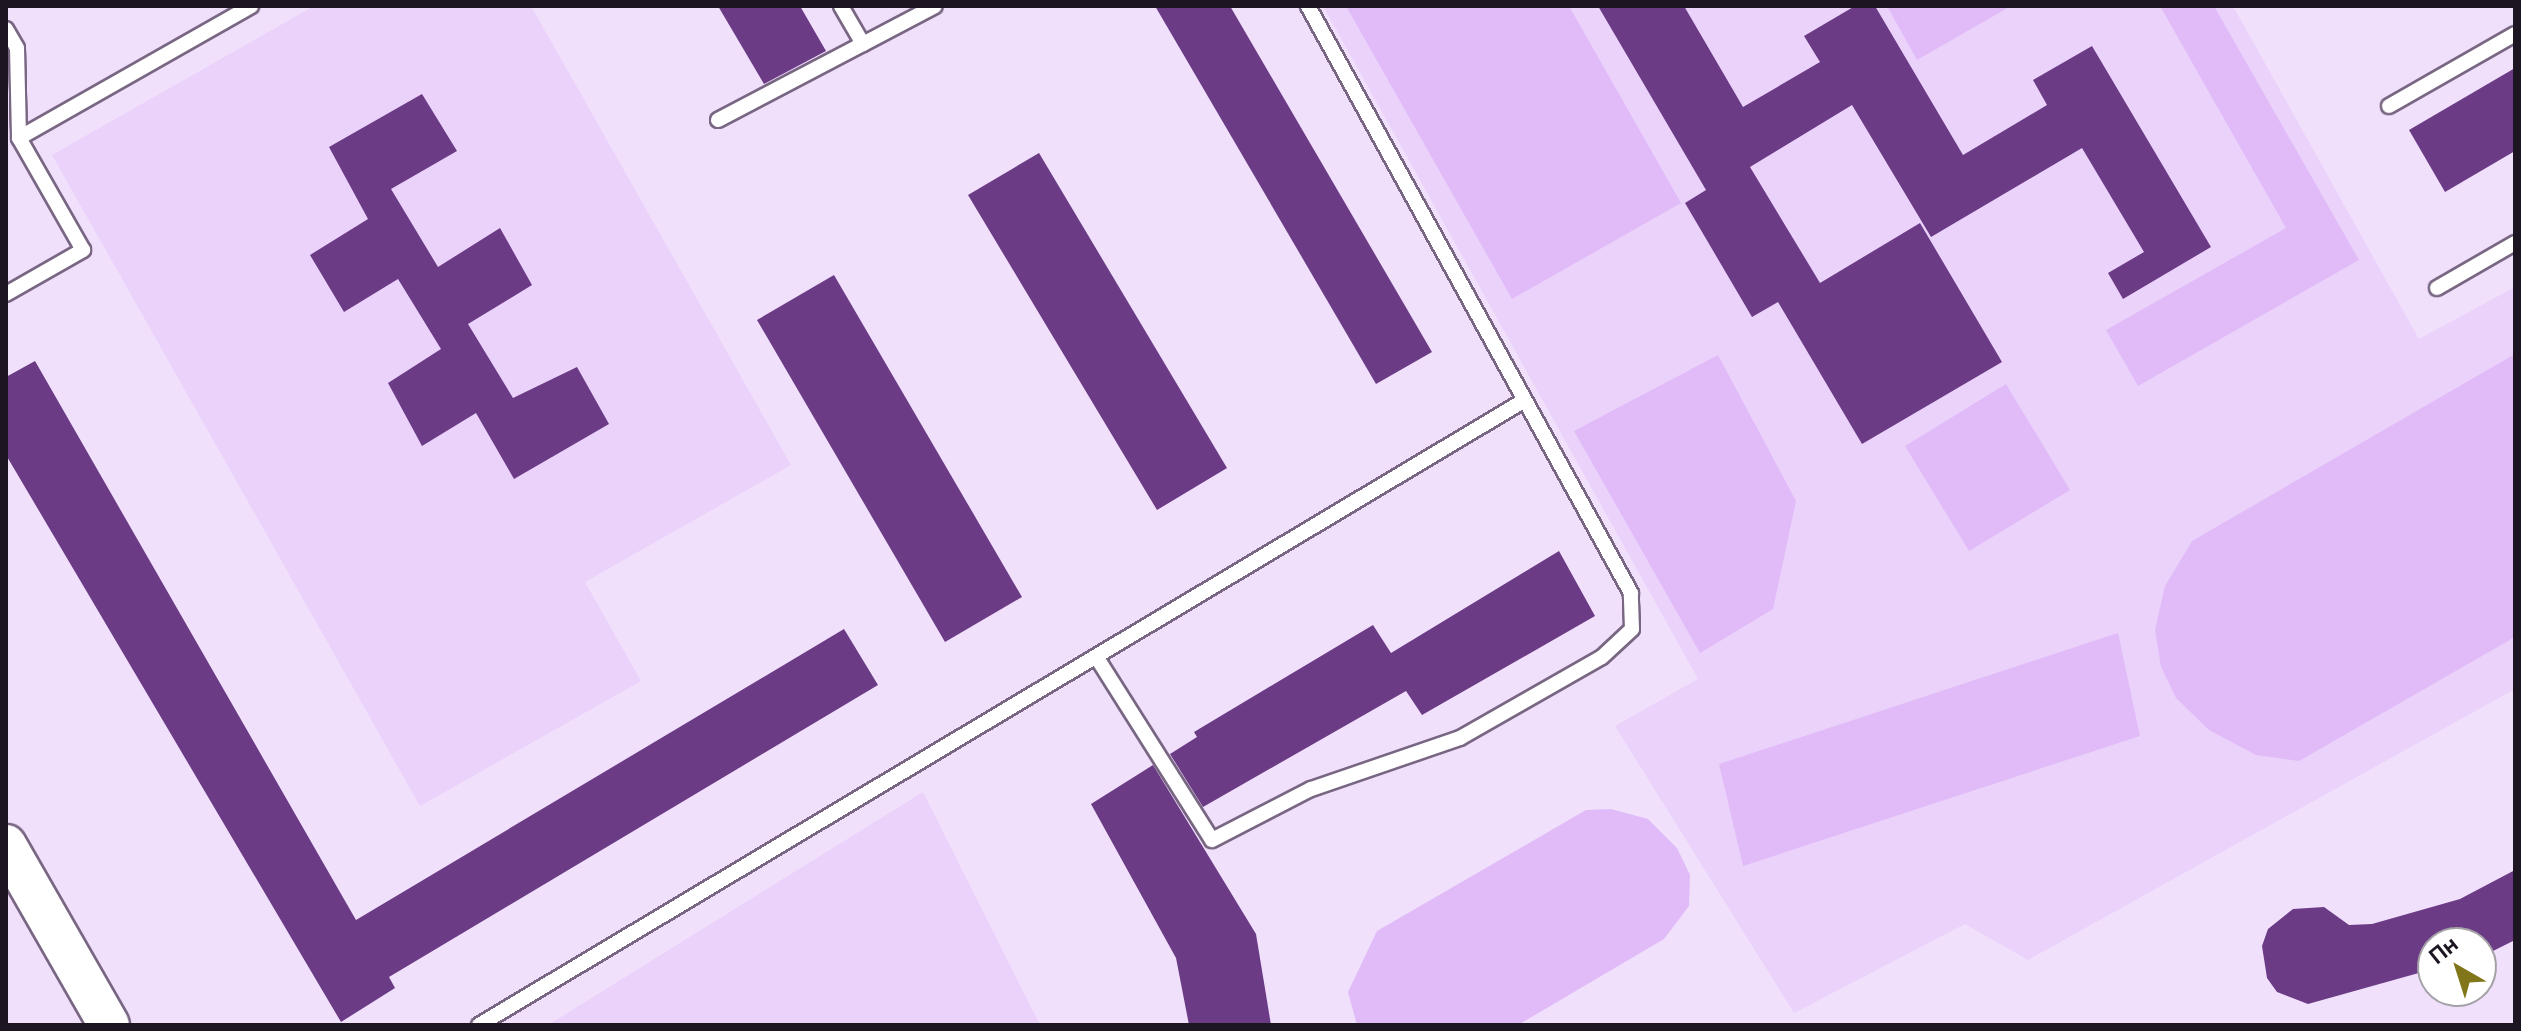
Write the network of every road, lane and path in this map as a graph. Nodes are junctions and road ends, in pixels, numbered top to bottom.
1 (251, 6) edge
2 (841, 6) edge
3 (935, 6) edge
4 (1308, 6) edge
5 (6, 29) edge
6 (2515, 34) edge
7 (863, 44) junction
8 (2389, 106) dead end
9 (718, 120) dead end
10 (19, 138) junction
11 (2515, 243) edge
12 (2437, 288) dead end
13 (6, 294) edge
14 (1525, 400) junction
15 (1097, 658) junction
16 (6, 845) edge
17 (109, 1025) edge
18 (479, 1025) edge

1 - 10 lane
2 - 7 lane
3 - 7 lane
4 - 14 lane
5 - 10 lane
6 - 8 lane
7 - 9 lane
10 - 13 lane
11 - 12 lane
14 - 15 lane
14 - 15 lane
15 - 18 lane
16 - 17 main road

